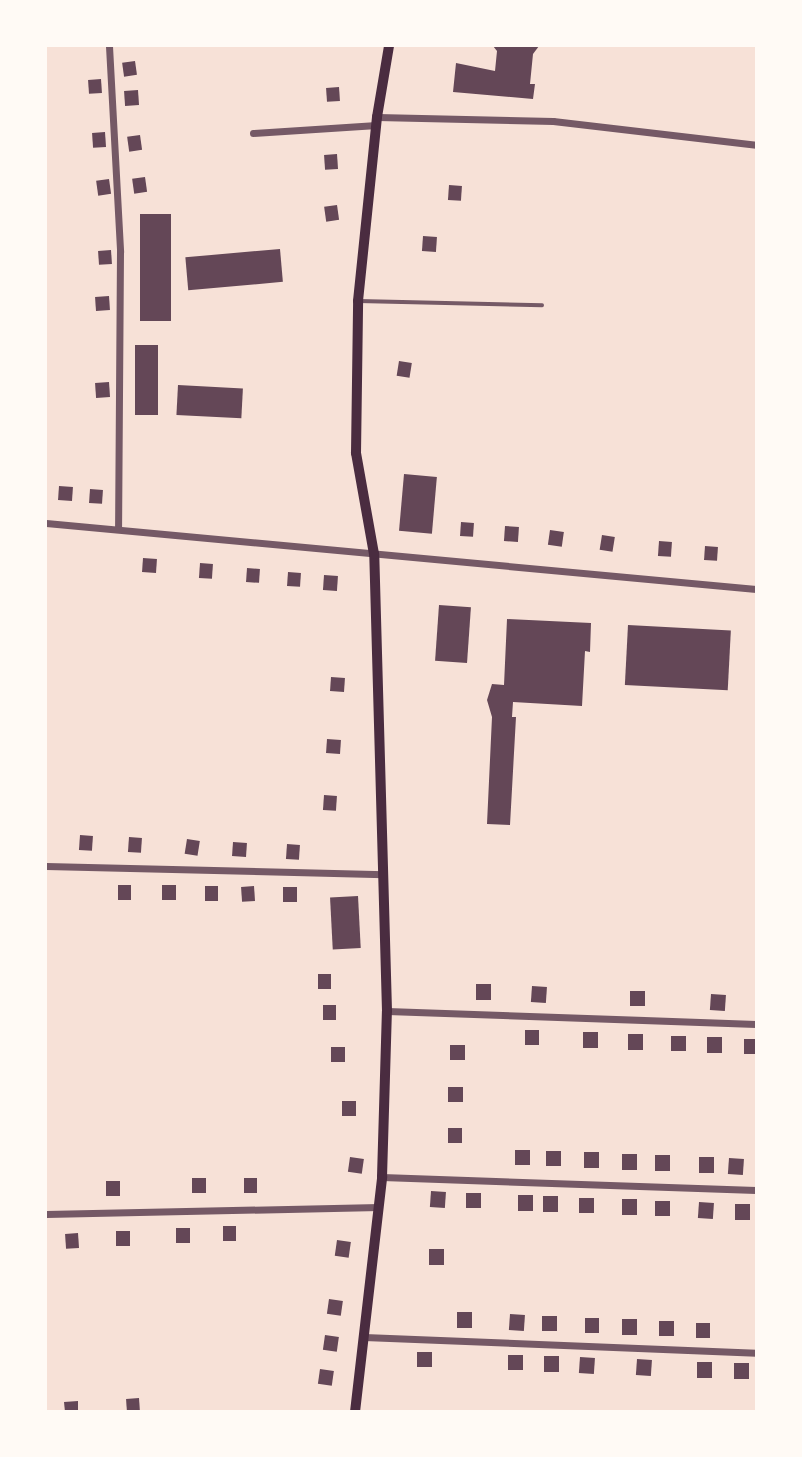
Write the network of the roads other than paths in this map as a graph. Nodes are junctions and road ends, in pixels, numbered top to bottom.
1 (109, 46) edge
2 (389, 46) edge
3 (377, 121) junction
4 (253, 133) dead end
5 (757, 145) edge
6 (358, 301) junction
7 (542, 305) dead end
8 (46, 523) edge
9 (118, 528) junction
10 (374, 554) junction
11 (757, 589) edge
12 (46, 866) edge
13 (384, 873) junction
14 (387, 1011) junction
15 (757, 1024) edge
16 (383, 1177) junction
17 (757, 1190) edge
18 (379, 1206) junction
19 (46, 1214) edge
20 (364, 1337) junction
21 (757, 1353) edge
22 (355, 1412) edge

1 - 9 street
2 - 3 main road
3 - 4 street
3 - 5 street
3 - 6 main road
6 - 7 lane
6 - 10 main road
8 - 9 street
9 - 10 street
10 - 11 street
10 - 13 main road
12 - 13 street
13 - 14 main road
14 - 15 street
14 - 16 main road
16 - 17 street
16 - 18 main road
18 - 19 street
18 - 20 main road
20 - 21 street
20 - 22 main road

